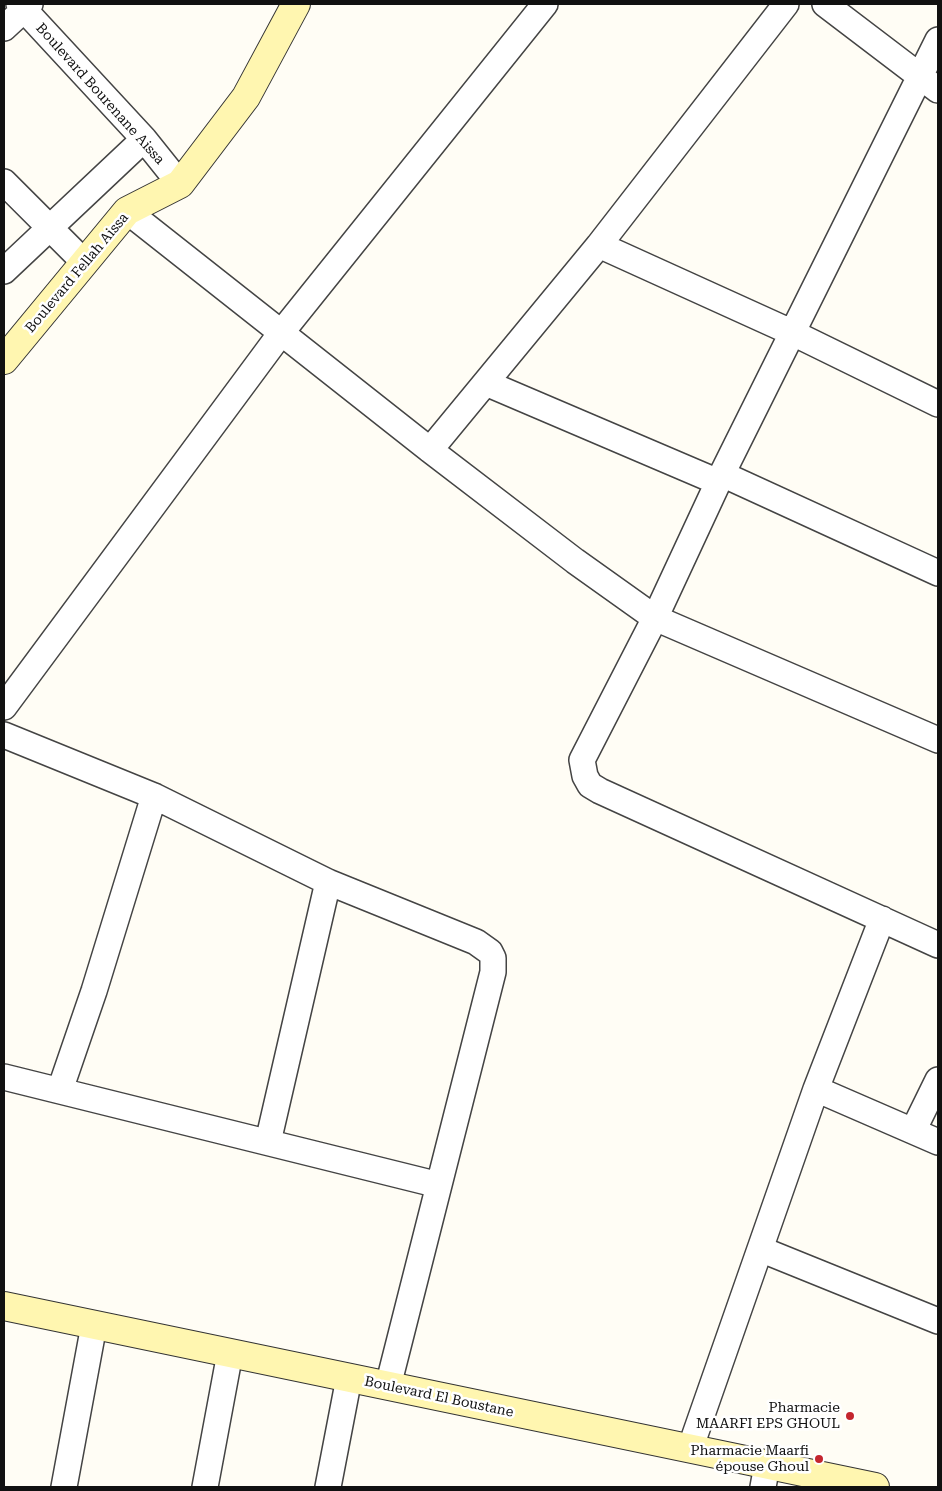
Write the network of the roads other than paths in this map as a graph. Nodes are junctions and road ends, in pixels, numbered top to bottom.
1 (296, 4) edge
2 (545, 4) edge
3 (786, 4) edge
4 (825, 4) edge
5 (24, 6) edge
6 (4, 28) edge
7 (938, 40) edge
8 (929, 82) edge
9 (144, 139) junction
10 (4, 182) edge
11 (180, 184) junction
12 (127, 211) junction
13 (50, 228) junction
14 (600, 245) junction
15 (84, 262) junction
16 (4, 271) edge
17 (281, 333) junction
18 (793, 334) junction
19 (4, 360) edge
20 (486, 383) junction
21 (938, 404) edge
22 (430, 450) junction
23 (720, 478) junction
24 (938, 573) edge
25 (655, 618) junction
26 (4, 707) edge
27 (4, 735) edge
28 (938, 740) edge
29 (154, 796) junction
30 (328, 882) junction
31 (882, 919) junction
32 (938, 946) edge
33 (4, 1077) edge
34 (938, 1080) edge
35 (816, 1089) junction
36 (60, 1090) junction
37 (913, 1131) junction
38 (268, 1142) junction
39 (938, 1142) edge
40 (439, 1185) junction
41 (760, 1249) junction
42 (4, 1306) edge
43 (938, 1321) edge
44 (94, 1325) junction
45 (230, 1353) junction
46 (349, 1378) junction
47 (388, 1386) junction
48 (690, 1449) junction
49 (765, 1476) edge
50 (64, 1487) edge
51 (205, 1487) edge
52 (328, 1487) edge
53 (875, 1487) edge

1 - 11 main road, Boulevard Fellah Aissa
2 - 17 street
3 - 14 street
4 - 8 street
5 - 6 street
5 - 9 street, Boulevard Bourenane Aissa
7 - 8 street
8 - 18 street
9 - 11 street, Boulevard Bourenane Aissa
9 - 13 street
10 - 13 street
11 - 12 main road, Boulevard Fellah Aissa
12 - 15 main road, Boulevard Fellah Aissa
12 - 17 street
13 - 15 street
13 - 16 street
14 - 18 street
14 - 20 street
15 - 19 main road, Boulevard Fellah Aissa
17 - 22 street
17 - 26 street
18 - 21 street
18 - 23 street
20 - 22 street
20 - 23 street
22 - 25 street
23 - 24 street
23 - 25 street
25 - 28 street
25 - 31 street
27 - 29 street
29 - 30 street
29 - 36 street
30 - 38 street
30 - 40 street
31 - 32 street
31 - 35 street
33 - 36 street
34 - 37 street
35 - 37 street
35 - 41 street
36 - 38 street
37 - 39 street
38 - 40 street
40 - 47 street
41 - 43 street
41 - 48 street
42 - 44 main road, Boulevard El Boustane
44 - 45 main road, Boulevard El Boustane
44 - 50 street
45 - 46 main road, Boulevard El Boustane
45 - 51 street
46 - 47 main road, Boulevard El Boustane
46 - 52 street
47 - 48 main road, Boulevard El Boustane
48 - 49 main road, Boulevard El Boustane
49 - 53 main road, Boulevard El Boustane

